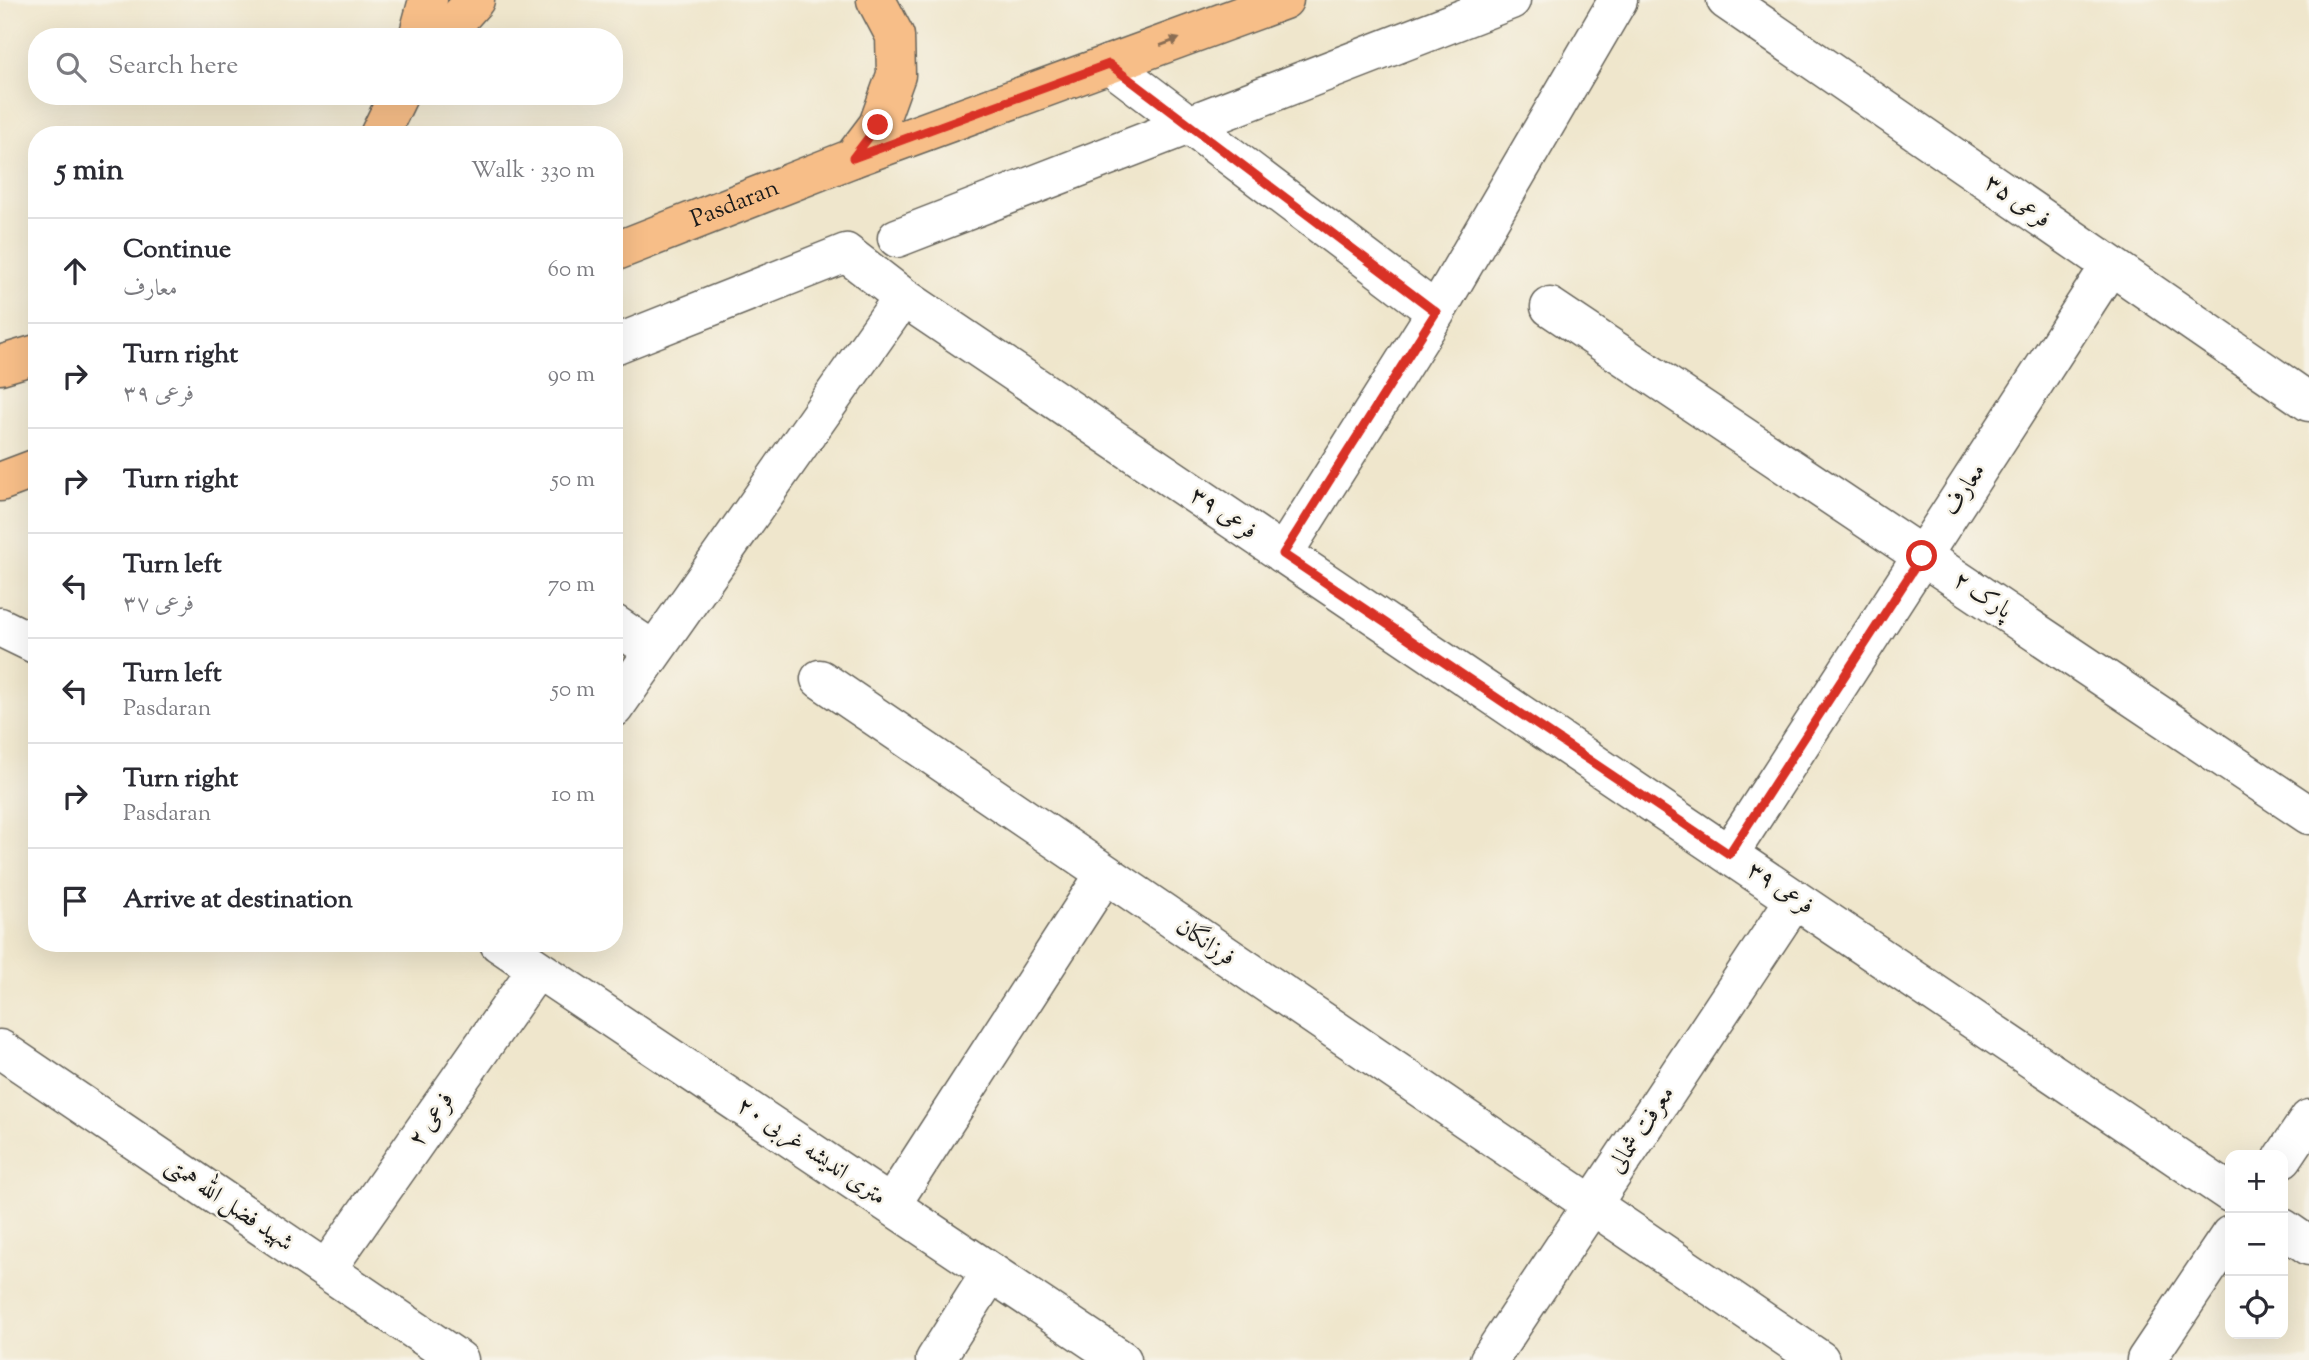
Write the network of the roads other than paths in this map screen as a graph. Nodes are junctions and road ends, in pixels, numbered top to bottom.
1 (428, 0) edge
2 (475, 0) edge
3 (876, 0) edge
4 (1284, 0) edge
5 (1511, 0) edge
6 (1618, 0) edge
7 (1726, 0) edge
8 (420, 28) edge
9 (450, 28) edge
10 (1109, 64) junction
11 (394, 105) edge
12 (1189, 125) junction
13 (383, 126) edge
14 (853, 158) junction
15 (897, 238) dead end
16 (623, 248) edge
17 (2110, 266) junction
18 (903, 297) junction
19 (1550, 307) dead end
20 (1436, 312) junction
21 (623, 341) edge
22 (28, 357) edge
23 (0, 365) edge
24 (2309, 402) edge
25 (28, 471) edge
26 (0, 482) edge
27 (1283, 554) junction
28 (1922, 556) junction
29 (0, 627) edge
30 (623, 630) edge
31 (28, 641) edge
32 (654, 651) junction
33 (820, 679) dead end
34 (623, 695) edge
35 (2309, 815) edge
36 (1729, 854) junction
37 (1105, 874) junction
38 (1795, 899) junction
39 (512, 952) edge
40 (537, 969) junction
41 (0, 1049) edge
42 (2309, 1119) edge
43 (2288, 1150) edge
44 (2225, 1189) edge
45 (891, 1205) junction
46 (1592, 1205) junction
47 (2288, 1231) edge
48 (2225, 1242) edge
49 (2309, 1246) edge
50 (326, 1270) junction
51 (991, 1272) junction
52 (459, 1360) edge
53 (935, 1360) edge
54 (1122, 1360) edge
55 (1489, 1360) edge
56 (1821, 1360) edge
57 (2146, 1360) edge

1 - 8 main road
2 - 9 main road
3 - 14 main road
10 -> 4 main road, Pasdaran
5 - 12 street
6 - 20 street
7 - 17 street, فرعی ۳۵
10 - 12 street
10 - 14 main road, Pasdaran
11 - 13 main road
12 - 15 street
12 - 20 street
14 - 16 main road, Pasdaran
17 - 24 street, فرعی ۳۵
17 - 28 street, معارف
18 - 21 street, فرعی ۳۹
18 - 27 street, فرعی ۳۹
18 - 32 street
19 - 28 street, پارک ۲
20 - 27 street
22 - 23 main road
25 - 26 main road
27 - 36 street, فرعی ۳۹
28 - 35 street, پارک ۲
28 - 36 street, معارف
29 - 31 street
30 - 32 street
32 - 34 street
33 - 37 street, فرزانگان
36 - 38 street, فرعی ۳۹
37 - 45 street
37 - 46 street, فرزانگان
38 - 44 street, فرعی ۳۹
38 - 46 street, معرفت شمالی
39 - 40 street, ۲۰ متری اندیشه غربی
40 - 45 street, ۲۰ متری اندیشه غربی
40 - 50 street, فرعی ۲
41 - 50 street, شهید فضل الله همتی
42 - 43 street
45 - 51 street, ۲۰ متری اندیشه غربی
46 - 55 street, معرفت شمالی
46 - 56 street, فرزانگان
47 - 49 street
48 - 57 street
50 - 52 street, شهید فضل الله همتی
51 - 53 street
51 - 54 street, ۲۰ متری اندیشه غربی

